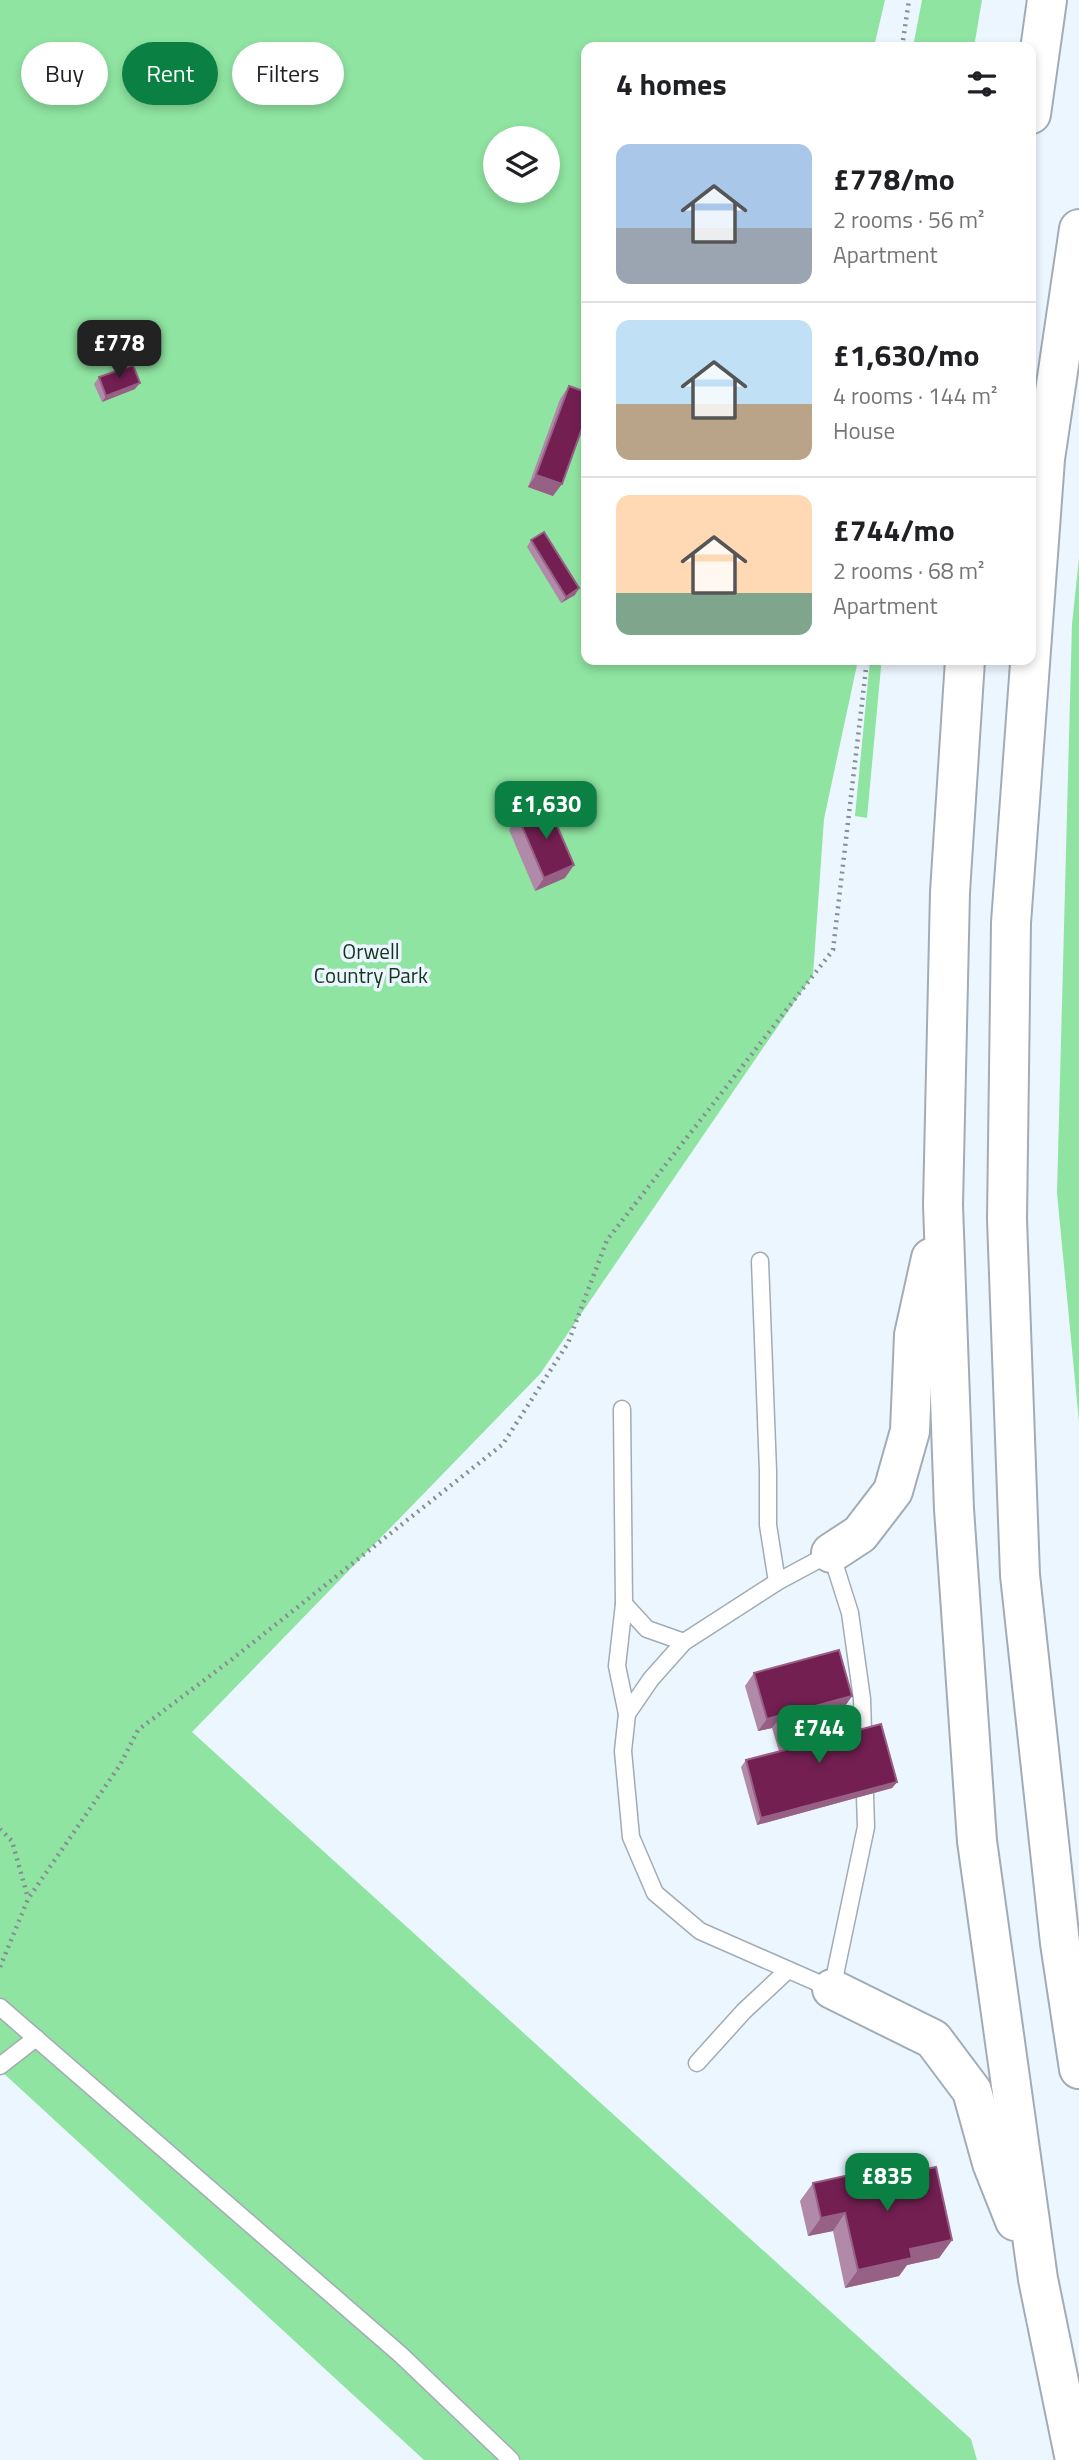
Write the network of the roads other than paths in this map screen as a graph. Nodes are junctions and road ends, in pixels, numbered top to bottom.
1 (1047, 0) edge
2 (1036, 78) edge
3 (1079, 229) edge
4 (1036, 582) edge
5 (965, 665) edge
6 (1030, 665) edge
7 (943, 1205) junction
8 (760, 1261) dead end
9 (622, 1409) dead end
10 (831, 1553) junction
11 (777, 1582) junction
12 (624, 1604) junction
13 (684, 1642) junction
14 (627, 1714) junction
15 (788, 1970) junction
16 (832, 1989) junction
17 (0, 2007) edge
18 (36, 2038) junction
19 (697, 2063) dead end
20 (0, 2066) edge
21 (1079, 2069) edge
22 (1038, 2279) junction
23 (511, 2460) edge
24 (1075, 2460) edge

1 - 2 highway
3 - 4 highway
5 - 7 highway
6 - 21 highway
7 - 10 highway
7 - 22 highway
8 - 11 lane
9 - 12 lane
10 - 11 lane
10 - 16 lane
11 - 13 lane
12 - 13 lane
12 - 14 lane
13 - 14 lane
14 - 15 lane
15 - 16 lane
15 - 19 lane
16 - 22 highway
17 - 18 lane
18 - 20 lane
18 - 23 lane
22 - 24 highway

